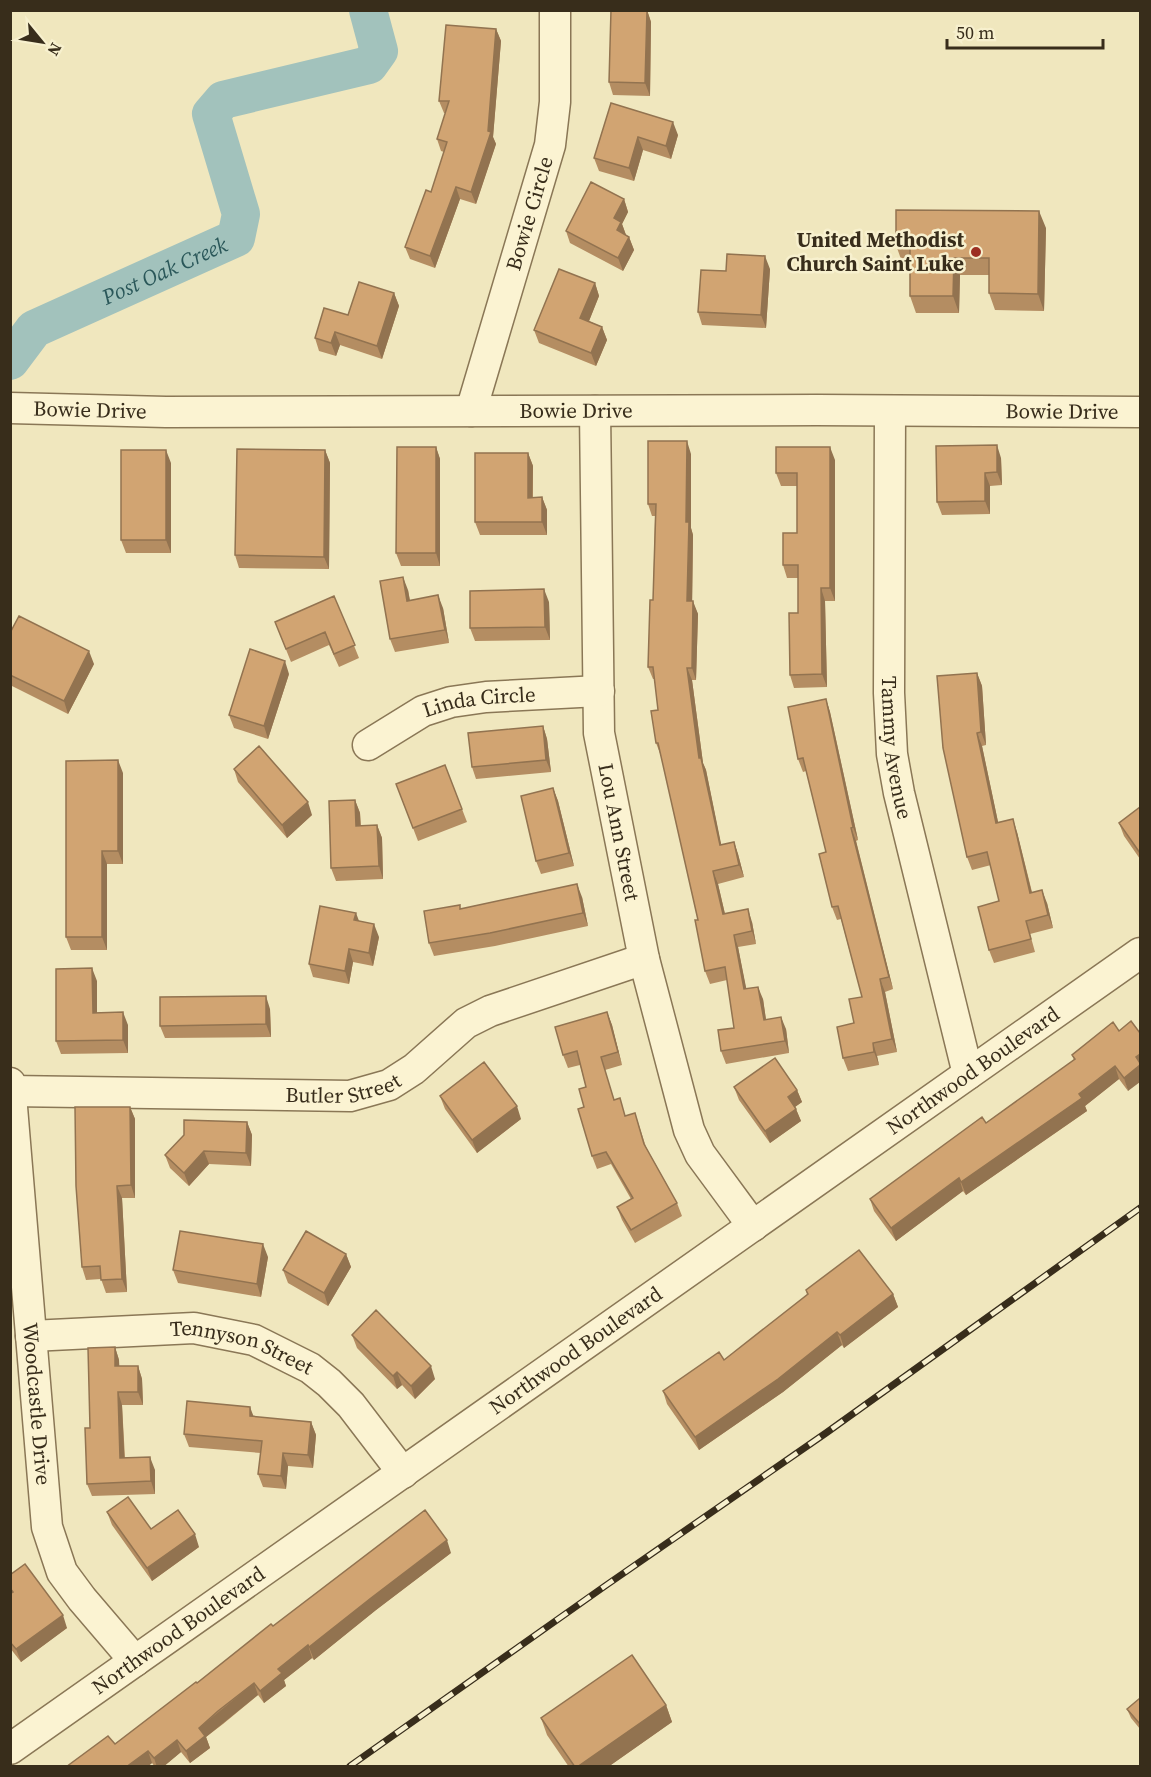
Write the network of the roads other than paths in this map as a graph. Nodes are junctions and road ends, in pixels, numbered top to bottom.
1 (555, 10) edge
2 (10, 408) edge
3 (471, 411) junction
4 (595, 411) junction
5 (890, 412) junction
6 (1140, 412) edge
7 (599, 691) junction
8 (368, 745) dead end
9 (1140, 953) edge
10 (644, 959) junction
11 (968, 1074) junction
12 (10, 1083) edge
13 (11, 1090) edge
14 (753, 1226) junction
15 (31, 1336) junction
16 (403, 1473) junction
17 (135, 1661) junction
18 (10, 1749) edge

1 - 3 street, Bowie Circle
2 - 3 street, Bowie Drive
3 - 4 street, Bowie Drive
4 - 5 street, Bowie Drive
4 - 7 street, Lou Ann Street
5 - 6 street, Bowie Drive
5 - 11 street, Tammy Avenue
7 - 8 street, Linda Circle
7 - 10 street, Lou Ann Street
9 - 11 street, Northwood Boulevard
10 - 13 street, Butler Street
10 - 14 street, Lou Ann Street
11 - 14 street, Northwood Boulevard
12 - 13 street, Woodcastle Drive
13 - 15 street, Woodcastle Drive
14 - 16 street, Northwood Boulevard
15 - 16 street, Tennyson Street
15 - 17 street, Woodcastle Drive
16 - 17 street, Northwood Boulevard
17 - 18 street, Northwood Boulevard

